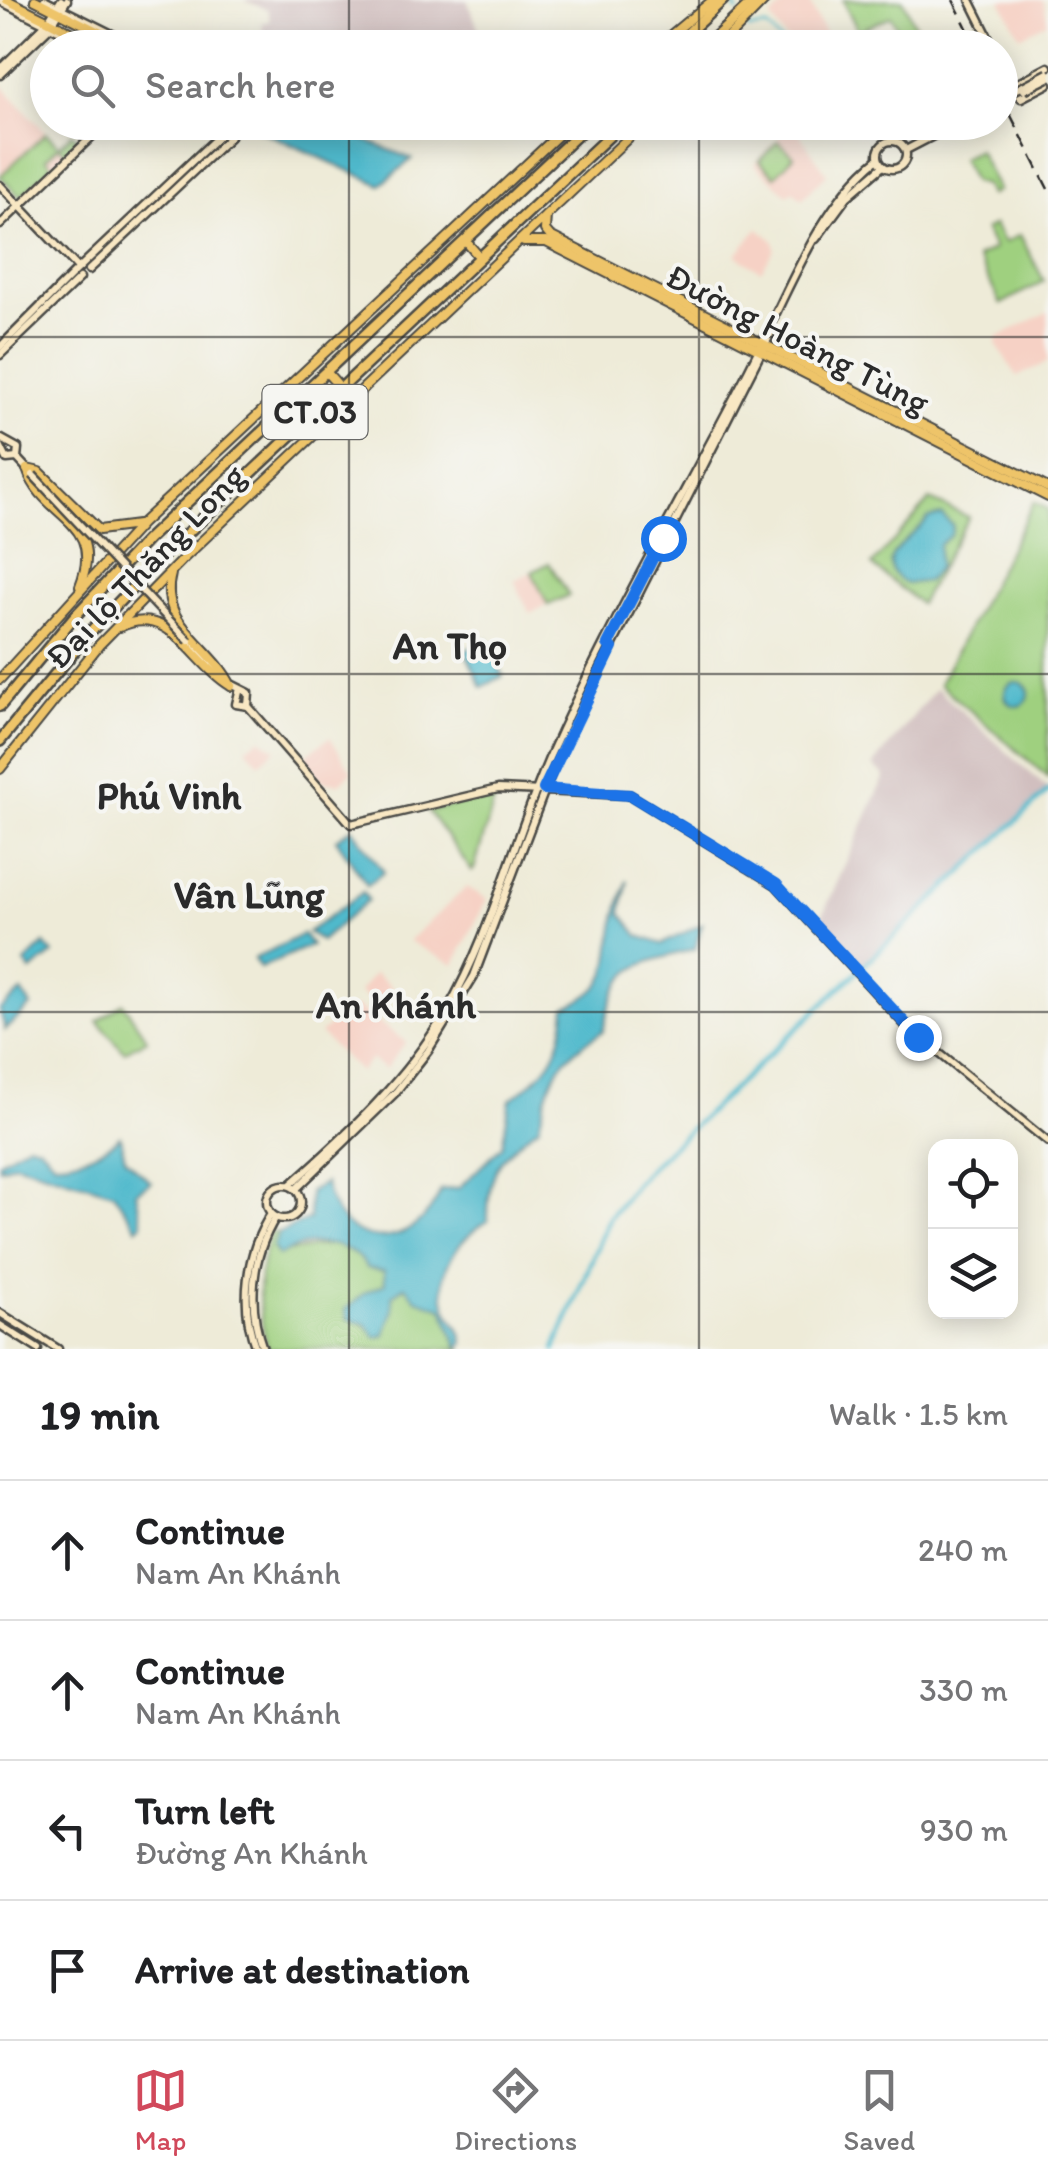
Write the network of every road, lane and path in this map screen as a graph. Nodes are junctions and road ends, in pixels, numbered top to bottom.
1 (35, 0) edge
2 (44, 0) edge
3 (713, 0) edge
4 (723, 0) edge
5 (755, 0) edge
6 (765, 0) edge
7 (4, 1) edge
8 (971, 2) edge
9 (61, 7) edge
10 (744, 15) junction
11 (50, 23) junction
12 (735, 24) junction
13 (43, 30) edge
14 (62, 30) edge
15 (65, 30) edge
16 (100, 30) edge
17 (105, 30) edge
18 (677, 30) edge
19 (691, 30) edge
20 (727, 30) edge
21 (731, 30) edge
22 (985, 30) edge
23 (30, 43) edge
24 (0, 72) edge
25 (1048, 76) edge
26 (1018, 84) edge
27 (1018, 91) edge
28 (1018, 94) edge
29 (88, 140) edge
30 (215, 140) edge
31 (227, 140) edge
32 (553, 140) edge
33 (573, 140) edge
34 (605, 140) edge
35 (626, 140) edge
36 (921, 140) edge
37 (922, 140) edge
38 (916, 143) junction
39 (905, 148) junction
40 (881, 162) junction
41 (0, 185) edge
42 (20, 206) junction
43 (546, 216) junction
44 (0, 225) edge
45 (456, 231) junction
46 (521, 243) junction
47 (492, 270) junction
48 (82, 271) junction
49 (0, 347) edge
50 (763, 349) junction
51 (0, 355) edge
52 (316, 361) junction
53 (738, 398) junction
54 (352, 401) junction
55 (1, 445) edge
56 (17, 458) junction
57 (30, 472) junction
58 (1048, 488) edge
59 (1048, 497) edge
60 (142, 524) junction
61 (172, 569) junction
62 (78, 592) junction
63 (112, 632) junction
64 (34, 639) junction
65 (74, 673) junction
66 (0, 679) edge
67 (235, 690) junction
68 (2, 703) edge
69 (248, 706) junction
70 (0, 741) edge
71 (0, 769) edge
72 (541, 789) junction
73 (1048, 1142) edge
74 (293, 1187) junction
75 (273, 1216) junction
76 (0, 1313) edge
77 (0, 1325) edge
78 (34, 1347) edge
79 (58, 1349) edge
80 (259, 1349) edge

1 - 9 main road
2 - 9 street
3 - 18 main road
4 - 19 highway
5 - 10 highway
6 - 10 main road
7 - 11 main road
8 - 22 street
9 - 11 street
9 - 16 main road
9 - 17 street
10 - 12 highway
11 - 13 street
11 - 14 street
11 - 15 main road
12 - 20 highway
12 - 21 main road
23 - 24 street
25 - 26 street
25 - 27 street, bridge
25 - 28 street
29 - 42 street
30 - 48 street
31 - 48 street
32 - 45 main road, Đại lộ Thăng Long
33 - 68 highway, CT.03
34 - 70 highway, CT.03
35 - 43 main road, Đại lộ Thăng Long
36 - 38 street
37 - 38 street
38 - 39 street
39 - 40 street
39 - 40 street
40 - 50 street
41 - 42 street
42 - 44 street
42 - 48 street
43 - 46 main road, Đại lộ Thăng Long
43 - 50 main road, Đường Hoàng Tùng
45 - 47 main road
45 - 52 main road, Đại lộ Thăng Long
46 - 47 main road, Đại lộ Thăng Long
46 - 50 main road, Đường Hoàng Tùng
47 - 54 main road, Đại lộ Thăng Long
48 - 49 street
48 - 51 street
50 - 53 street
50 - 53 street
50 - 58 main road, Đường Hoàng Tùng
50 - 59 main road, Đường Hoàng Tùng
52 - 54 main road
52 - 60 main road, Đại lộ Thăng Long
53 - 72 street
54 - 61 main road, Đại lộ Thăng Long
55 - 56 street
55 - 56 street
56 - 57 street
57 - 60 main road
57 - 62 main road
57 - 67 street, bridge
60 - 62 main road, Đại lộ Thăng Long
61 - 63 main road, Đại lộ Thăng Long
61 - 67 main road
62 - 64 main road, Đại lộ Thăng Long
63 - 65 main road, Đại lộ Thăng Long
63 - 67 main road
64 - 65 main road
64 - 66 main road, Đại lộ Thăng Long
65 - 71 main road, Đại lộ Thăng Long
67 - 69 street
67 - 69 street
69 - 72 street
72 - 73 street
72 - 74 street
74 - 75 street
74 - 75 street
75 - 80 street
76 - 79 street
77 - 78 street

